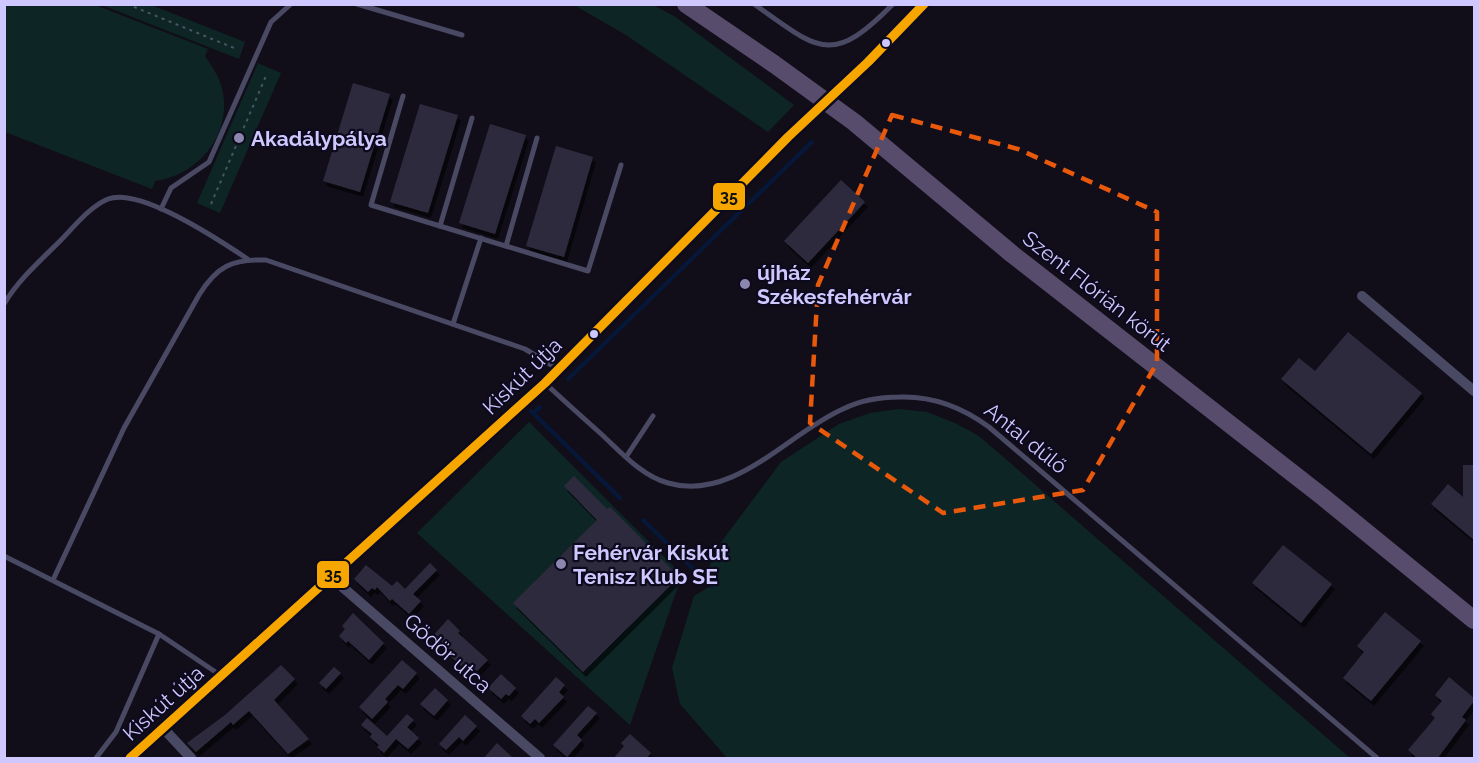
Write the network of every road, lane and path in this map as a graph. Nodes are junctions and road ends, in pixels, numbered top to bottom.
1 (127, 4) edge
2 (291, 4) edge
3 (357, 4) edge
4 (686, 4) edge
5 (754, 4) edge
6 (893, 4) edge
7 (924, 4) edge
8 (462, 35) dead end
9 (234, 48) dead end
10 (266, 76) dead end
11 (403, 96) dead end
12 (826, 101) junction
13 (472, 118) dead end
14 (537, 138) dead end
15 (621, 165) dead end
16 (211, 204) dead end
17 (161, 208) junction
18 (440, 226) junction
19 (480, 238) junction
20 (506, 246) junction
21 (249, 260) junction
22 (1362, 296) dead end
23 (4, 304) edge
24 (453, 324) junction
25 (558, 369) junction
26 (545, 383) junction
27 (1474, 391) edge
28 (653, 416) dead end
29 (626, 457) junction
30 (4, 556) edge
31 (332, 578) junction
32 (53, 580) junction
33 (1474, 620) edge
34 (159, 634) junction
35 (221, 676) junction
36 (163, 728) junction
37 (96, 759) edge
38 (130, 759) edge
39 (191, 759) edge
40 (540, 759) edge
41 (1377, 759) edge

1 - 9 path
2 - 17 lane
3 - 8 lane
4 - 12 main road, Szent Flórián körút
5 - 6 lane
7 - 12 street, Kiskút útja
10 - 16 path
11 - 18 lane
12 - 25 street, Kiskút útja
12 - 33 main road, Szent Flórián körút
13 - 18 lane
14 - 20 lane
15 - 20 lane
17 - 21 lane
17 - 23 lane
18 - 19 lane
19 - 20 lane
19 - 24 lane
21 - 24 lane
21 - 32 lane
22 - 27 street
24 - 25 lane
25 - 26 street, Kiskút útja
26 - 29 lane, Antal dűlő
26 - 31 street, Kiskút útja
28 - 29 lane
29 - 41 lane, Antal dűlő
30 - 32 lane
31 - 35 street, Kiskút útja
31 - 40 street, Gödör utca
32 - 34 lane
34 - 35 lane
34 - 37 lane
35 - 36 street, Kiskút útja
36 - 38 street, Kiskút útja
36 - 39 street

